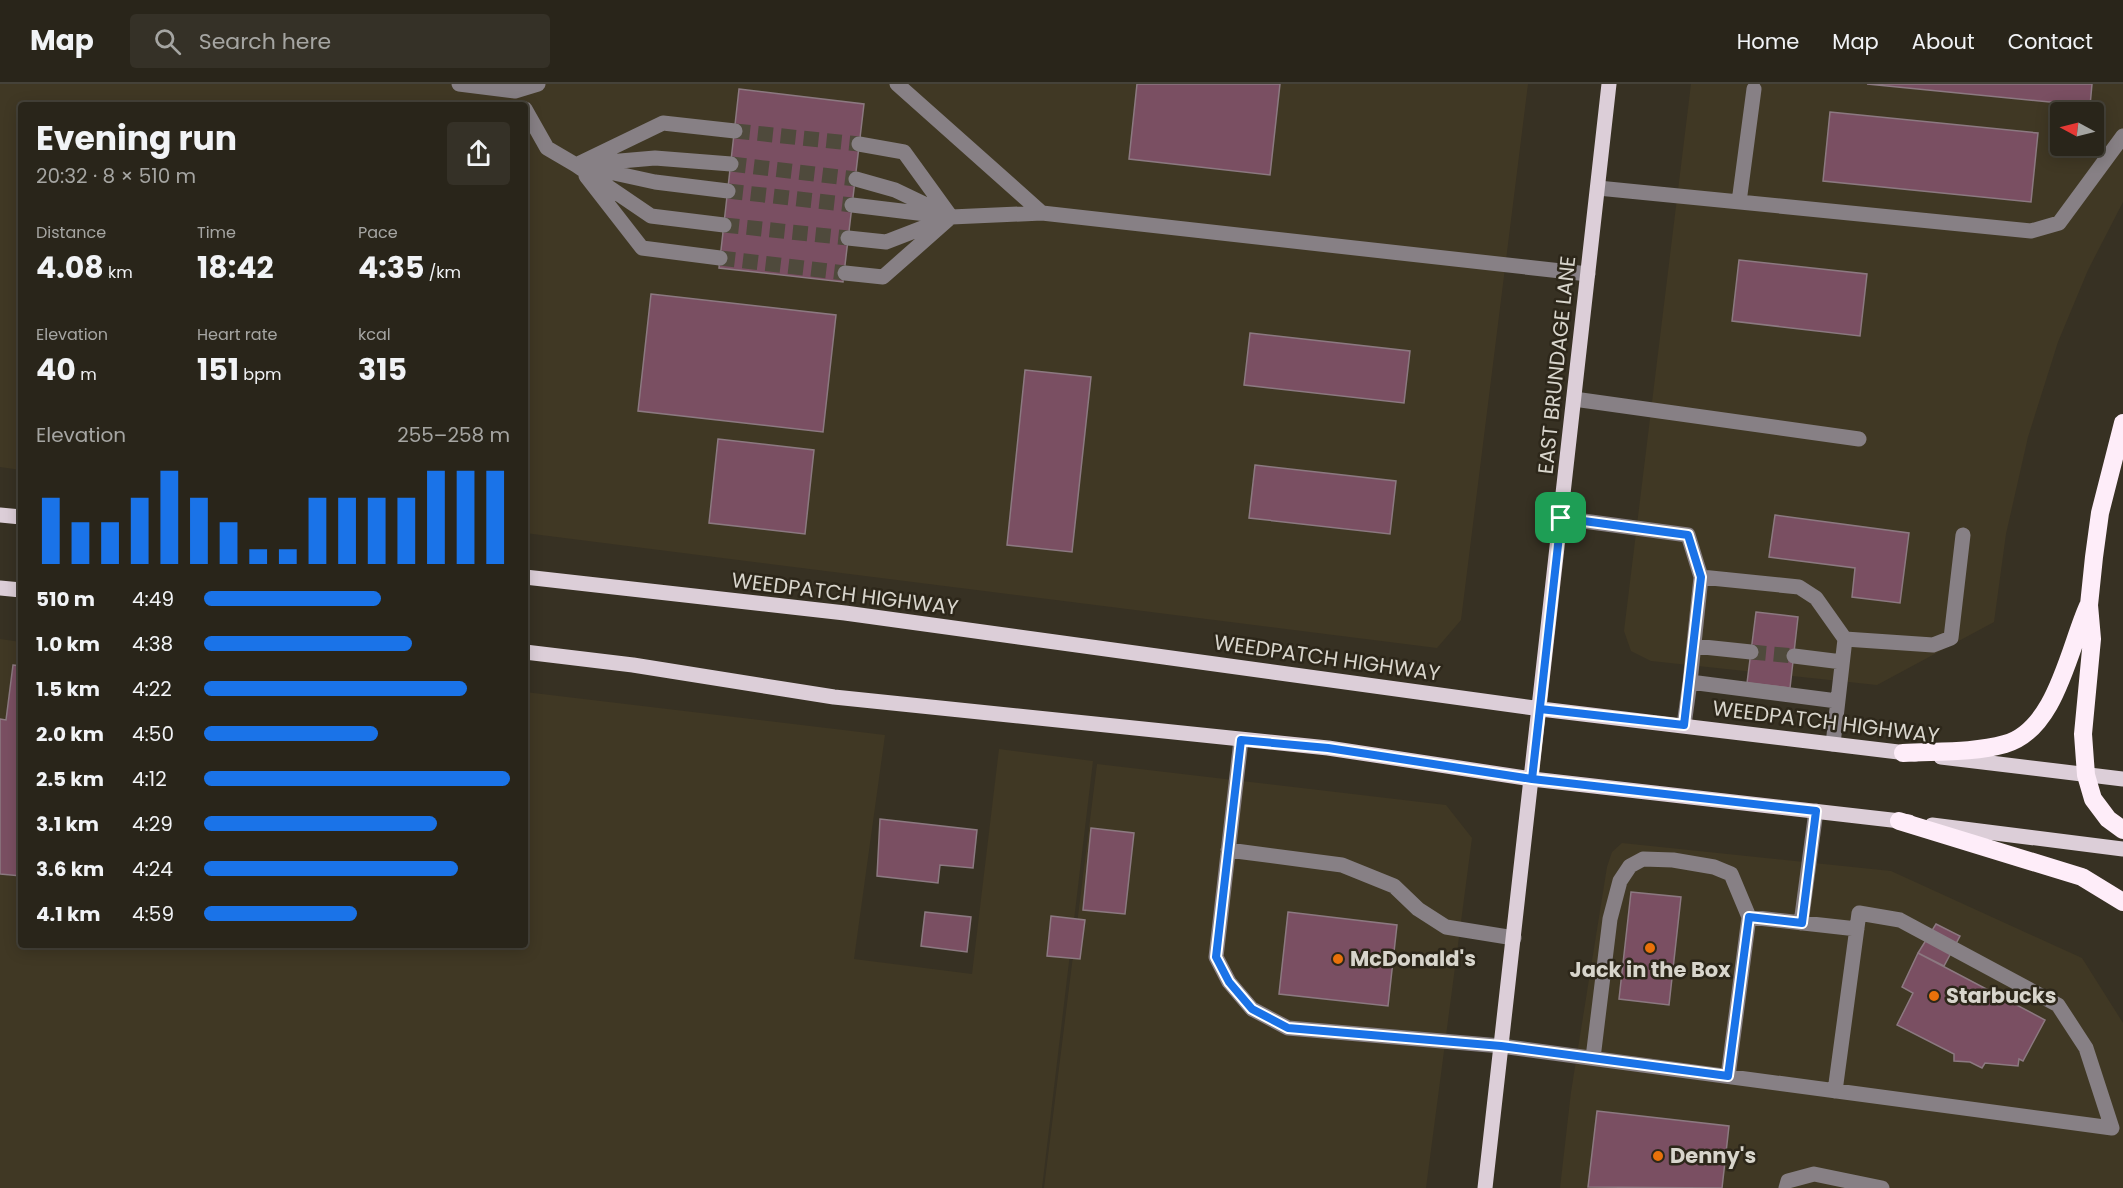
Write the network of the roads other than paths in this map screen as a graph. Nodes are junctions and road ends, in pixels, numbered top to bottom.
1 (459, 84) edge
2 (538, 84) edge
3 (897, 84) edge
4 (1609, 84) edge
5 (1754, 89) dead end
6 (521, 102) edge
7 (528, 114) edge
8 (735, 131) tunnel mouth
9 (2123, 135) edge
10 (859, 144) tunnel mouth
11 (731, 164) tunnel mouth
12 (576, 165) junction
13 (856, 179) tunnel mouth
14 (1598, 188) junction
15 (728, 191) tunnel mouth
16 (1739, 202) junction
17 (852, 205) tunnel mouth
18 (1042, 213) junction
19 (951, 217) junction
20 (724, 225) tunnel mouth
21 (848, 238) tunnel mouth
22 (720, 258) tunnel mouth
23 (845, 273) tunnel mouth
24 (1588, 274) junction
25 (1574, 399) junction
26 (2123, 423) edge
27 (1859, 439) dead end
28 (0, 515) edge
29 (18, 517) edge
30 (1561, 518) junction
31 (1963, 535) dead end
32 (528, 577) edge
33 (1701, 577) junction
34 (0, 588) edge
35 (18, 590) edge
36 (2089, 605) junction
37 (1845, 639) junction
38 (1694, 646) junction
39 (528, 652) edge
40 (1751, 652) tunnel mouth
41 (1794, 656) tunnel mouth
42 (1842, 662) junction
43 (1690, 682) junction
44 (1838, 701) junction
45 (1540, 709) junction
46 (1684, 725) junction
47 (1241, 740) junction
48 (1833, 744) junction
49 (1903, 753) junction
50 (2086, 775) junction
51 (1532, 779) junction
52 (2123, 779) edge
53 (1816, 811) junction
54 (1899, 821) junction
55 (2123, 830) edge
56 (2123, 849) edge
57 (1228, 850) junction
58 (2123, 902) edge
59 (1749, 917) junction
60 (1802, 923) junction
61 (1857, 929) junction
62 (1514, 938) junction
63 (1501, 1046) junction
64 (1593, 1058) junction
65 (1728, 1076) junction
66 (1835, 1090) junction
67 (1485, 1188) edge
68 (1786, 1188) edge
69 (1882, 1188) edge

1 - 6 lane
2 - 6 lane
3 - 18 lane
4 - 14 main road, EAST BRUNDAGE LANE
5 - 16 lane
7 - 12 lane
8 - 12 lane
9 - 16 lane
10 - 19 lane
11 - 12 lane
12 - 15 lane
12 - 20 lane
12 - 22 lane
13 - 19 lane
14 - 16 lane
14 - 24 main road, EAST BRUNDAGE LANE
17 - 19 lane
18 - 19 lane
18 - 24 lane
19 - 21 lane
19 - 23 lane
24 - 25 main road, EAST BRUNDAGE LANE
25 - 27 lane
25 - 30 main road, EAST BRUNDAGE LANE
26 - 36 highway
28 - 29 main road
30 - 33 lane
30 - 45 main road, EAST BRUNDAGE LANE
31 - 37 lane
32 - 45 main road, WEEDPATCH HIGHWAY
33 - 37 lane
33 - 38 lane
34 - 35 main road
36 - 49 highway
36 - 50 highway
37 - 42 lane
38 - 40 lane
38 - 43 lane
39 - 47 main road
41 - 42 lane
42 - 44 lane
43 - 44 lane
43 - 46 lane
44 - 48 lane
45 - 46 main road, WEEDPATCH HIGHWAY
45 - 51 main road, EAST BRUNDAGE LANE
46 - 48 main road, WEEDPATCH HIGHWAY
47 - 51 main road
47 - 57 lane
48 - 49 main road, WEEDPATCH HIGHWAY
49 - 50 main road, WEEDPATCH HIGHWAY
50 - 52 main road, WEEDPATCH HIGHWAY
50 - 55 highway
51 - 53 main road
51 - 62 main road, EAST BRUNDAGE LANE
53 - 54 main road
53 - 60 lane
54 - 56 main road
54 - 58 highway
57 - 62 lane
57 - 63 lane
59 - 60 lane
59 - 64 lane
59 - 65 lane
60 - 61 lane
61 - 66 lane
61 - 66 lane
62 - 63 main road, EAST BRUNDAGE LANE
63 - 64 lane
63 - 67 main road, EAST BRUNDAGE LANE
64 - 65 lane
65 - 66 lane
68 - 69 lane

